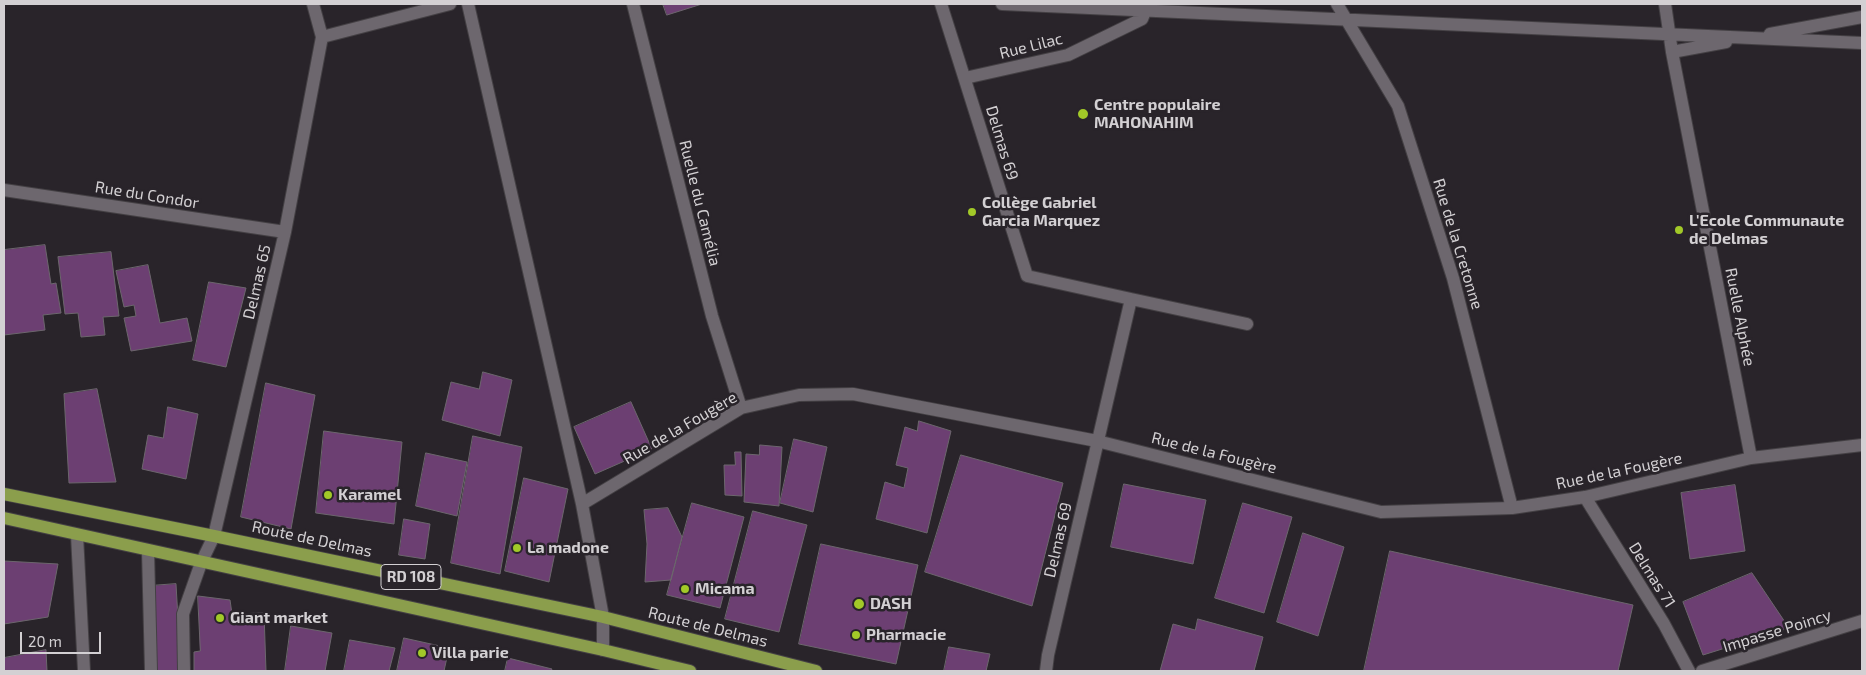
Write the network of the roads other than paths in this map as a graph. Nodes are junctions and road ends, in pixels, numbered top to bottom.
1 (313, 4) edge
2 (450, 4) edge
3 (468, 4) edge
4 (633, 4) edge
5 (941, 4) edge
6 (1002, 4) edge
7 (1148, 4) edge
8 (1337, 4) edge
9 (1665, 4) edge
10 (1862, 17) edge
11 (322, 37) junction
12 (1862, 43) edge
13 (1672, 52) junction
14 (965, 78) junction
15 (4, 190) edge
16 (286, 232) junction
17 (1130, 299) junction
18 (1247, 324) dead end
19 (741, 408) junction
20 (1097, 441) junction
21 (1862, 445) edge
22 (1751, 458) junction
23 (4, 494) edge
24 (1586, 497) junction
25 (582, 504) junction
26 (1512, 508) junction
27 (4, 518) edge
28 (77, 535) junction
29 (214, 536) junction
30 (148, 551) junction
31 (201, 563) junction
32 (603, 617) junction
33 (1862, 621) edge
34 (603, 650) junction
35 (84, 671) edge
36 (151, 671) edge
37 (184, 671) edge
38 (690, 671) edge
39 (816, 671) edge
40 (1046, 671) edge
41 (1689, 671) edge
42 (1702, 671) edge

1 - 11 street, Delmas 65
2 - 11 street
3 - 25 street
4 - 19 street, Ruelle du Camélia
5 - 14 street, Delmas 69
6 - 12 street
7 - 14 street, Rue Lilac
8 - 26 street, Rue de la Cretonne
9 - 13 street, Ruelle Alphée
10 - 13 street
11 - 16 street, Delmas 65
13 - 22 street, Ruelle Alphée
14 - 17 street, Delmas 69
15 - 16 street, Rue du Condor
16 - 29 street, Delmas 65
17 - 18 street, Delmas 69
17 - 20 street, Delmas 69
19 - 20 street, Rue de la Fougère
19 - 25 street, Rue de la Fougère
20 - 26 street, Rue de la Fougère
20 - 40 street, Delmas 69
21 - 22 street, Rue de la Fougère
22 - 24 street, Rue de la Fougère
23 - 29 main road, Route de Delmas / RD 108
24 - 26 street, Rue de la Fougère
24 - 41 street, Delmas 71
25 - 32 street
27 - 28 main road, RD 108
28 - 30 main road, RD 108
28 - 35 street
29 - 31 street, Delmas 65
29 - 32 main road, Route de Delmas / RD 108
30 - 31 main road, RD 108
30 - 36 street
31 - 34 main road, RD 108
31 - 37 street, Delmas 65
32 - 34 street
32 - 39 main road, Route de Delmas / RD 108
33 - 42 street, Impasse Poincy
34 - 38 main road, RD 108

